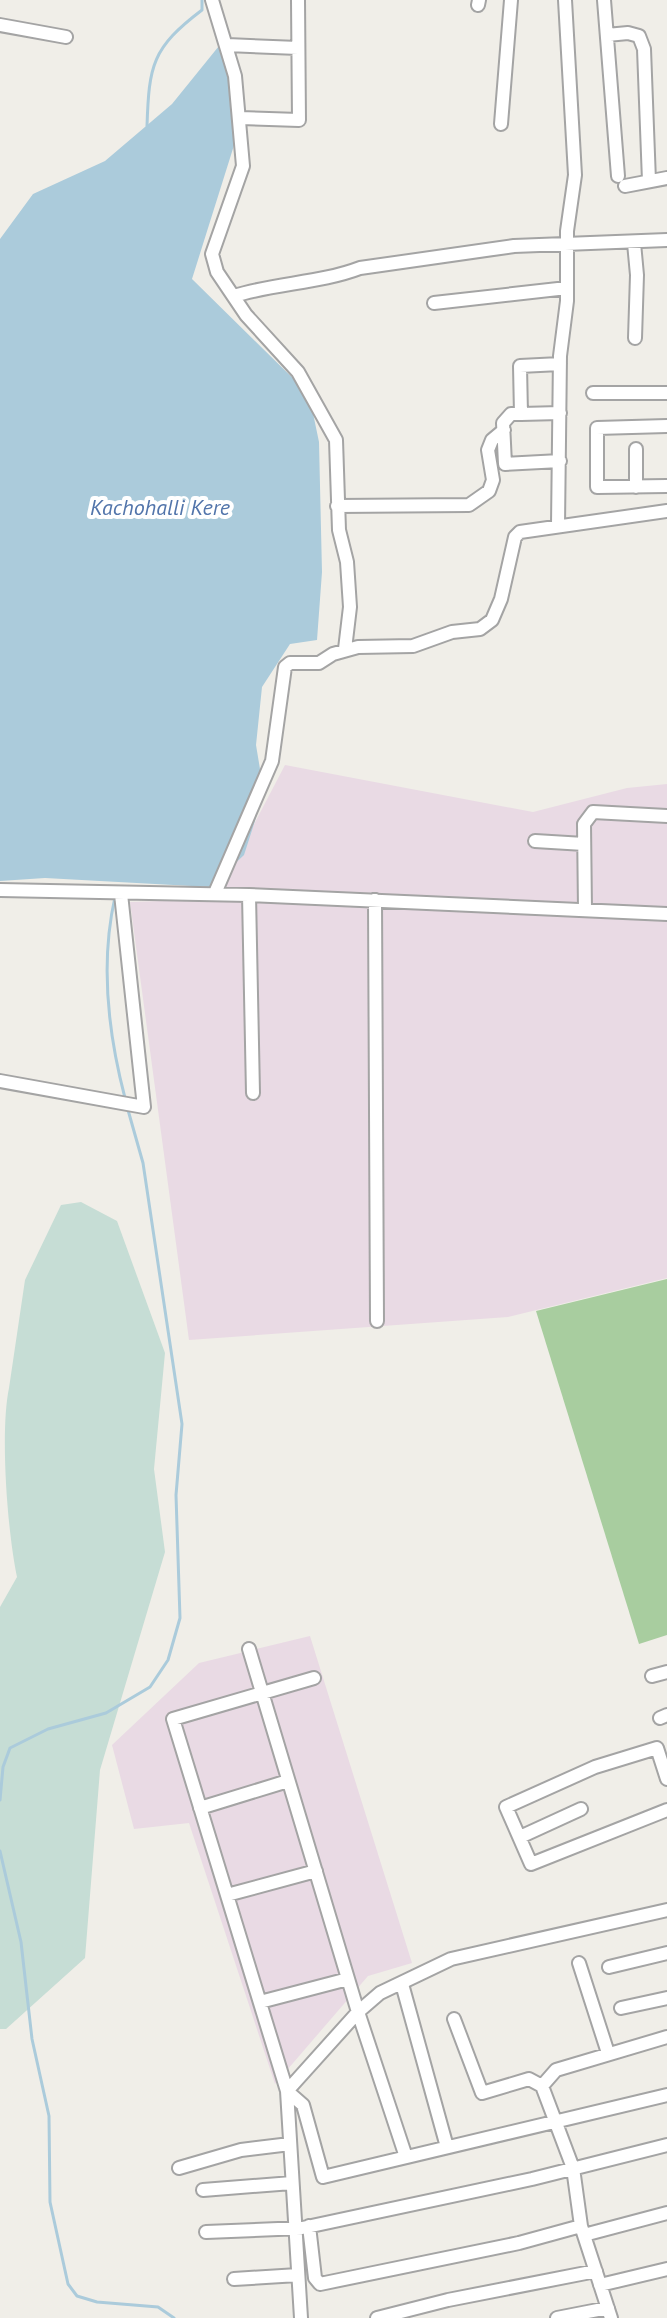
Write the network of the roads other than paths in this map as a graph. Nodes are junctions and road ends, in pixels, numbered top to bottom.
1 (212, 0) edge
2 (298, 0) edge
3 (511, 0) edge
4 (565, 0) edge
5 (604, 0) edge
6 (0, 25) edge
7 (607, 35) junction
8 (66, 37) dead end
9 (227, 45) junction
10 (298, 48) junction
11 (240, 118) junction
12 (501, 124) dead end
13 (667, 178) edge
14 (649, 181) junction
15 (667, 240) edge
16 (634, 243) junction
17 (567, 244) junction
18 (567, 288) junction
19 (234, 296) junction
20 (434, 303) dead end
21 (635, 338) dead end
22 (560, 364) junction
23 (593, 393) dead end
24 (667, 393) edge
25 (560, 413) junction
26 (521, 414) junction
27 (667, 426) edge
28 (504, 430) junction
29 (636, 449) dead end
30 (560, 461) junction
31 (667, 486) edge
32 (636, 487) junction
33 (337, 506) junction
34 (667, 511) edge
35 (558, 525) junction
36 (345, 649) junction
37 (667, 816) edge
38 (535, 841) dead end
39 (584, 844) junction
40 (0, 890) edge
41 (215, 893) junction
42 (115, 894) junction
43 (249, 895) junction
44 (375, 900) junction
45 (585, 910) junction
46 (667, 914) edge
47 (0, 1081) edge
48 (253, 1093) dead end
49 (377, 1321) dead end
50 (249, 1649) dead end
51 (667, 1672) edge
52 (652, 1676) dead end
53 (314, 1678) dead end
54 (262, 1695) junction
55 (665, 1759) edge
56 (667, 1779) edge
57 (288, 1781) junction
58 (200, 1808) junction
59 (581, 1809) dead end
60 (667, 1810) edge
61 (520, 1837) junction
62 (316, 1871) junction
63 (227, 1895) junction
64 (667, 1910) edge
65 (667, 1953) edge
66 (579, 1963) dead end
67 (609, 1967) dead end
68 (348, 1979) junction
69 (402, 1984) junction
70 (667, 1998) edge
71 (260, 2002) junction
72 (621, 2008) dead end
73 (358, 2012) junction
74 (454, 2019) dead end
75 (667, 2037) edge
76 (608, 2053) junction
77 (542, 2086) junction
78 (287, 2091) junction
79 (667, 2095) edge
80 (555, 2121) junction
81 (290, 2144) junction
82 (667, 2145) edge
83 (447, 2147) junction
84 (406, 2157) junction
85 (179, 2168) dead end
86 (573, 2168) junction
87 (292, 2183) junction
88 (203, 2190) dead end
89 (667, 2213) edge
90 (309, 2226) junction
91 (294, 2228) junction
92 (583, 2231) junction
93 (206, 2232) dead end
94 (667, 2269) edge
95 (596, 2271) junction
96 (298, 2275) junction
97 (234, 2279) dead end
98 (600, 2285) junction
99 (609, 2313) edge
100 (288, 2318) edge
101 (301, 2318) edge
102 (377, 2318) edge
103 (557, 2318) edge

1 - 9 street
2 - 10 street
3 - 12 street
4 - 17 street
5 - 7 street
6 - 8 street
7 - 14 street
7 - 14 street
9 - 10 street
9 - 11 street
10 - 11 street
11 - 19 street
13 - 14 street
15 - 16 street
16 - 17 street
16 - 21 street
17 - 18 street
17 - 19 street
18 - 20 street
18 - 22 street
19 - 33 street
22 - 25 street
22 - 26 street
23 - 24 street
25 - 26 street
25 - 30 street
26 - 28 street
27 - 32 street
28 - 30 street
28 - 33 street
29 - 32 street
30 - 35 street
31 - 32 street
33 - 36 street
34 - 35 street
35 - 36 street
36 - 41 street
37 - 39 street
38 - 39 street
39 - 45 street
40 - 42 street
41 - 42 street
41 - 43 street
42 - 47 street
43 - 44 street
43 - 48 street
44 - 45 street
44 - 49 street
45 - 46 street
50 - 54 street
51 - 52 street
53 - 54 street
54 - 57 street
54 - 58 street
55 - 56 street
55 - 61 street
57 - 58 street
57 - 62 street
58 - 63 street
59 - 61 street
60 - 61 street
62 - 63 street
62 - 68 street
63 - 71 street
64 - 69 street
65 - 67 street
66 - 76 street
68 - 71 street
68 - 73 street
69 - 73 street
69 - 83 street
70 - 72 street
71 - 78 street
73 - 78 street
73 - 84 street
74 - 77 street
75 - 76 street
76 - 77 street
77 - 80 street
78 - 81 street
78 - 84 street
79 - 80 street
80 - 83 street
80 - 86 street
81 - 85 street
81 - 87 street
82 - 86 street
83 - 84 street
86 - 90 street
86 - 92 street
87 - 88 street
87 - 91 street
89 - 92 street
90 - 91 street
90 - 92 street
91 - 93 street
91 - 96 street
92 - 95 street
94 - 98 street
95 - 98 street
95 - 102 street
96 - 97 street
96 - 101 street
98 - 99 street
99 - 103 street
100 - 101 street

